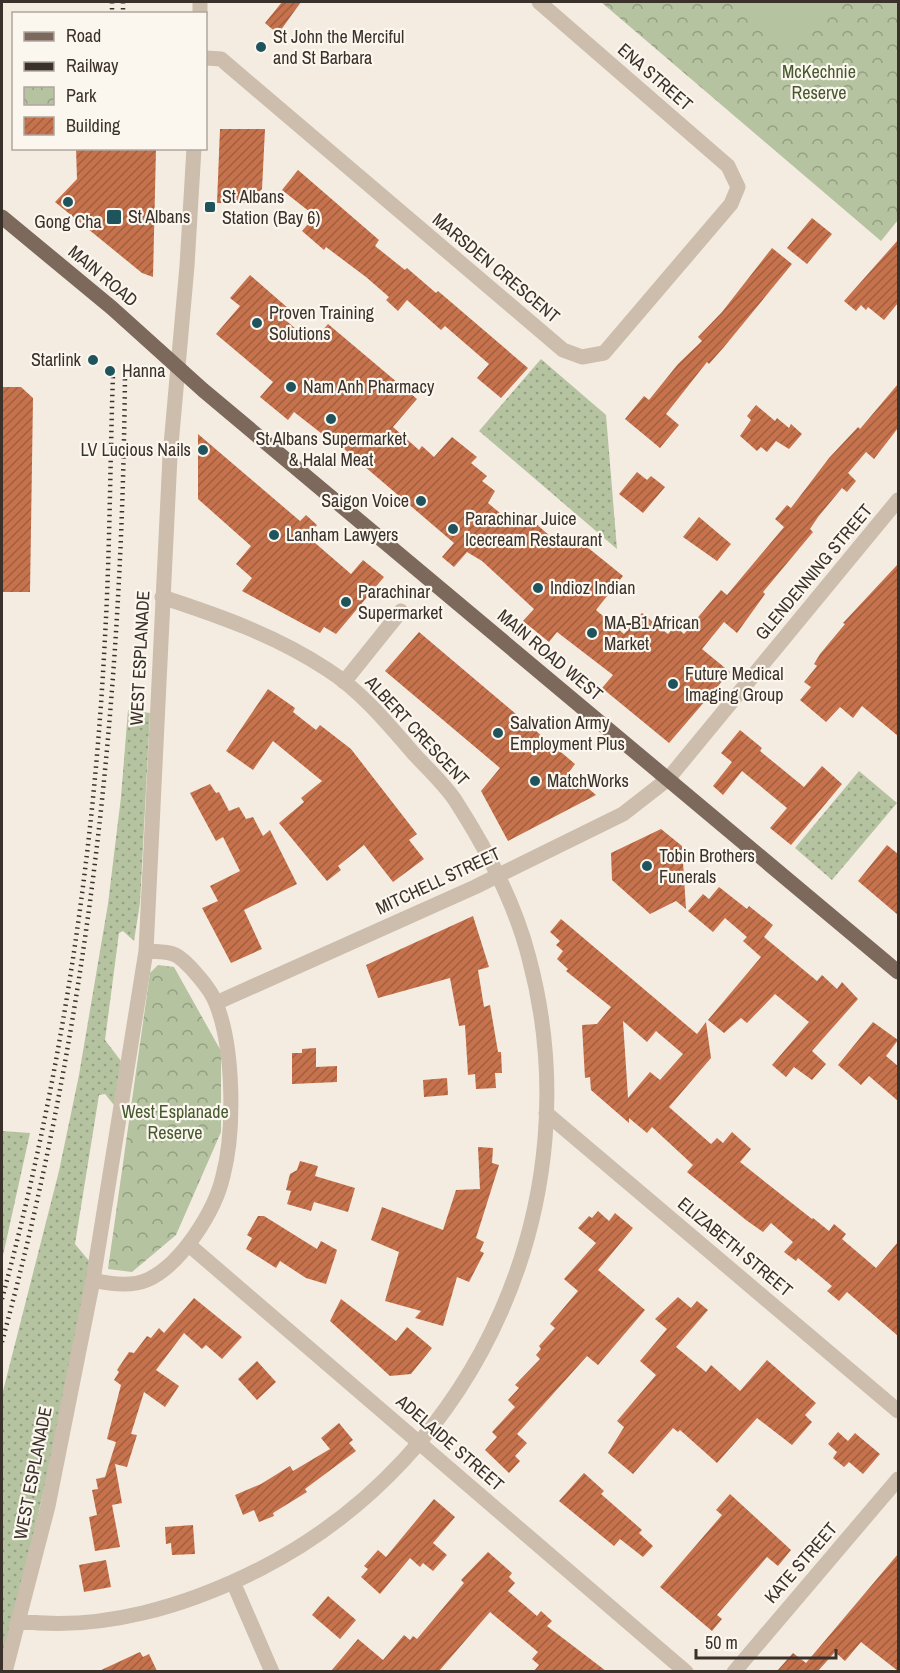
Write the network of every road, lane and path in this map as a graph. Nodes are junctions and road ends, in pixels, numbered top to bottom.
1 (539, 2) edge
2 (207, 58) edge
3 (194, 150) edge
4 (738, 187) joint
5 (2, 217) edge
6 (177, 368) junction
7 (898, 500) edge
8 (162, 597) junction
9 (401, 611) dead end
10 (344, 682) junction
11 (668, 779) junction
12 (498, 875) junction
13 (146, 951) junction
14 (898, 972) edge
15 (216, 1003) junction
16 (546, 1113) junction
17 (189, 1245) junction
18 (93, 1280) junction
19 (898, 1411) edge
20 (420, 1443) junction
21 (898, 1479) edge
22 (233, 1582) junction
23 (19, 1621) junction
24 (4, 1671) edge
25 (272, 1671) edge
26 (686, 1671) edge
27 (734, 1671) edge

1 - 4 street, ENA STREET
2 - 4 street, MARSDEN CRESCENT
3 - 6 street, WEST ESPLANADE
5 - 6 main road, MAIN ROAD
6 - 8 street, WEST ESPLANADE
6 - 11 main road, MAIN ROAD WEST
7 - 11 street, GLENDENNING STREET
8 - 10 street, ALBERT CRESCENT
8 - 13 street, WEST ESPLANADE
9 - 10 street
10 - 12 street, ALBERT CRESCENT
11 - 12 street, MITCHELL STREET
11 - 14 main road, MAIN ROAD WEST
12 - 15 street, MITCHELL STREET
12 - 16 street, ALBERT CRESCENT
13 - 15 street
13 - 18 street, WEST ESPLANADE
15 - 17 street
16 - 19 street, ELIZABETH STREET
16 - 20 street, ALBERT CRESCENT
17 - 18 street
17 - 20 street, ADELAIDE STREET
18 - 23 street, WEST ESPLANADE
20 - 22 street, ALBERT CRESCENT
20 - 26 street, ADELAIDE STREET
21 - 27 street, KATE STREET
22 - 23 street, ALBERT CRESCENT
22 - 25 street
23 - 24 street, WEST ESPLANADE

